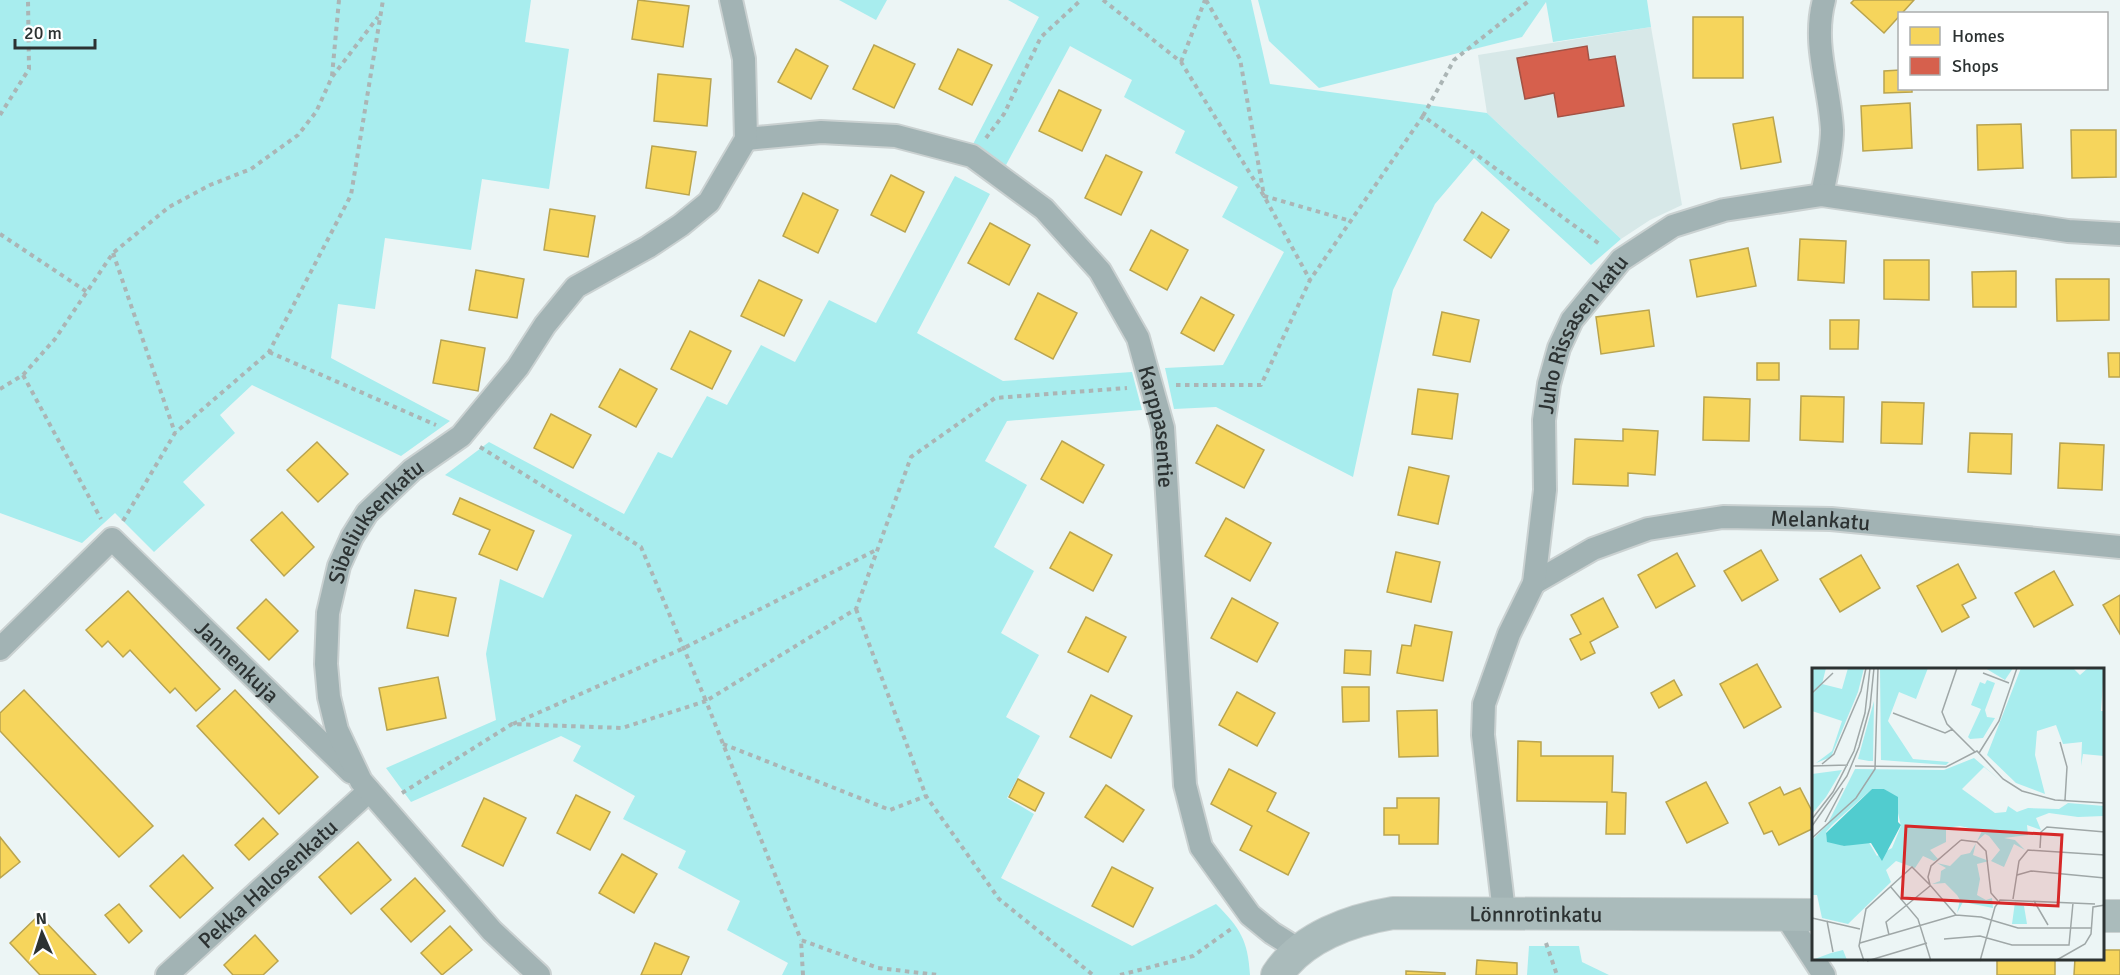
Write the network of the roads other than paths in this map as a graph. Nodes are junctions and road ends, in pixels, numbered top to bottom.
1 (731, 0) edge
2 (1824, 0) edge
3 (746, 139) junction
4 (1822, 195) junction
5 (2120, 234) edge
6 (2120, 547) edge
7 (1534, 583) junction
8 (0, 650) edge
9 (370, 793) junction
10 (1503, 912) junction
11 (1800, 915) edge
12 (1812, 945) edge
13 (1301, 951) junction
14 (1818, 960) edge
15 (167, 975) edge
16 (539, 975) edge
17 (1276, 975) edge
18 (1824, 975) edge

1 - 3 street
2 - 4 street
3 - 9 street, Sibeliuksenkatu
3 - 13 street, Karppasentie
4 - 5 street, Juho Rissasen katu
4 - 7 street, Juho Rissasen katu
6 - 7 street, Melankatu
7 - 10 street, Juho Rissasen katu
8 - 9 street, Jannenkuja
9 - 15 street, Pekka Halosenkatu
9 - 16 street, Sibeliuksenkatu
10 - 11 street, Lönnrotinkatu
10 - 13 street, Lönnrotinkatu
11 - 12 street
13 - 17 street, Lönnrotinkatu
14 - 18 street

